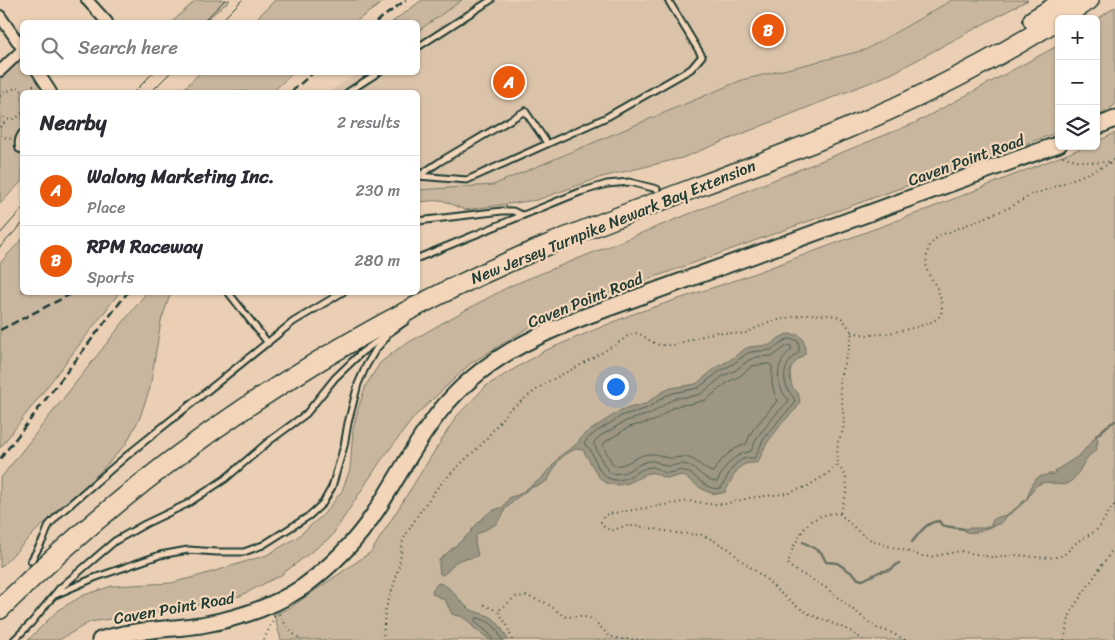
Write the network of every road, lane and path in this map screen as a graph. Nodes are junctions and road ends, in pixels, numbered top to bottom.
1 (86, 0) edge
2 (491, 0) edge
3 (668, 0) edge
4 (1066, 0) edge
5 (1089, 0) edge
6 (1065, 15) edge
7 (0, 16) edge
8 (106, 20) edge
9 (1055, 21) edge
10 (20, 46) edge
11 (420, 46) edge
12 (20, 51) edge
13 (0, 71) edge
14 (374, 75) edge
15 (37, 78) edge
16 (22, 90) edge
17 (26, 90) edge
18 (49, 90) edge
19 (351, 90) edge
20 (0, 96) edge
21 (0, 114) edge
22 (20, 115) edge
23 (1115, 119) edge
24 (7, 120) junction
25 (1100, 125) edge
26 (0, 127) edge
27 (0, 136) edge
28 (20, 136) edge
29 (12, 139) dead end
30 (547, 144) junction
31 (1055, 146) edge
32 (20, 149) edge
33 (1057, 150) edge
34 (1115, 159) edge
35 (1111, 162) junction
36 (420, 175) edge
37 (420, 176) edge
38 (657, 190) junction
39 (522, 215) junction
40 (420, 221) edge
41 (420, 257) edge
42 (451, 288) junction
43 (420, 290) edge
44 (230, 295) edge
45 (338, 295) edge
46 (410, 295) edge
47 (420, 311) dead end
48 (412, 317) dead end
49 (852, 332) junction
50 (389, 334) junction
51 (268, 343) junction
52 (838, 465) junction
53 (1115, 504) edge
54 (840, 514) junction
55 (1115, 546) edge
56 (31, 561) junction
57 (0, 591) edge
58 (52, 597) junction
59 (484, 605) dead end
60 (0, 609) edge
61 (498, 611) junction
62 (14, 640) edge
63 (100, 640) edge
64 (264, 640) edge
65 (302, 640) edge
66 (384, 640) edge
67 (512, 640) edge
68 (644, 640) edge
69 (863, 640) edge
70 (905, 640) edge
71 (1064, 640) edge

1 - 8 street
2 - 11 lane
3 - 30 lane
4 - 38 highway, New Jersey Turnpike Newark Bay Extension
5 - 6 highway, New Jersey Turnpike Newark Bay Extension
7 - 10 street
9 - 42 highway, New Jersey Turnpike Newark Bay Extension
12 - 13 street
14 - 19 lane
15 - 17 path
15 - 18 street
16 - 20 path
21 - 24 path
22 - 24 path
23 - 25 street
24 - 26 path
27 - 29 path
28 - 32 lane
30 - 36 lane
30 - 37 lane
31 - 63 street, Caven Point Road
33 - 35 path
34 - 35 path
35 - 49 path
38 - 39 lane
38 - 43 highway, New Jersey Turnpike Newark Bay Extension
39 - 40 lane
39 - 41 lane
42 - 47 lane
42 - 60 highway, New Jersey Turnpike Newark Bay Extension
44 - 51 lane
45 - 51 lane
46 - 56 highway, New Jersey Turnpike Newark Bay Extension
48 - 50 lane
49 - 52 path
49 - 66 path
50 - 58 lane
50 - 58 lane
51 - 56 lane
52 - 54 path
52 - 69 path
53 - 54 path
54 - 70 path
55 - 71 path
56 - 57 highway, New Jersey Turnpike Newark Bay Extension
58 - 62 lane
59 - 61 path
61 - 67 path
61 - 68 path
64 - 65 path

